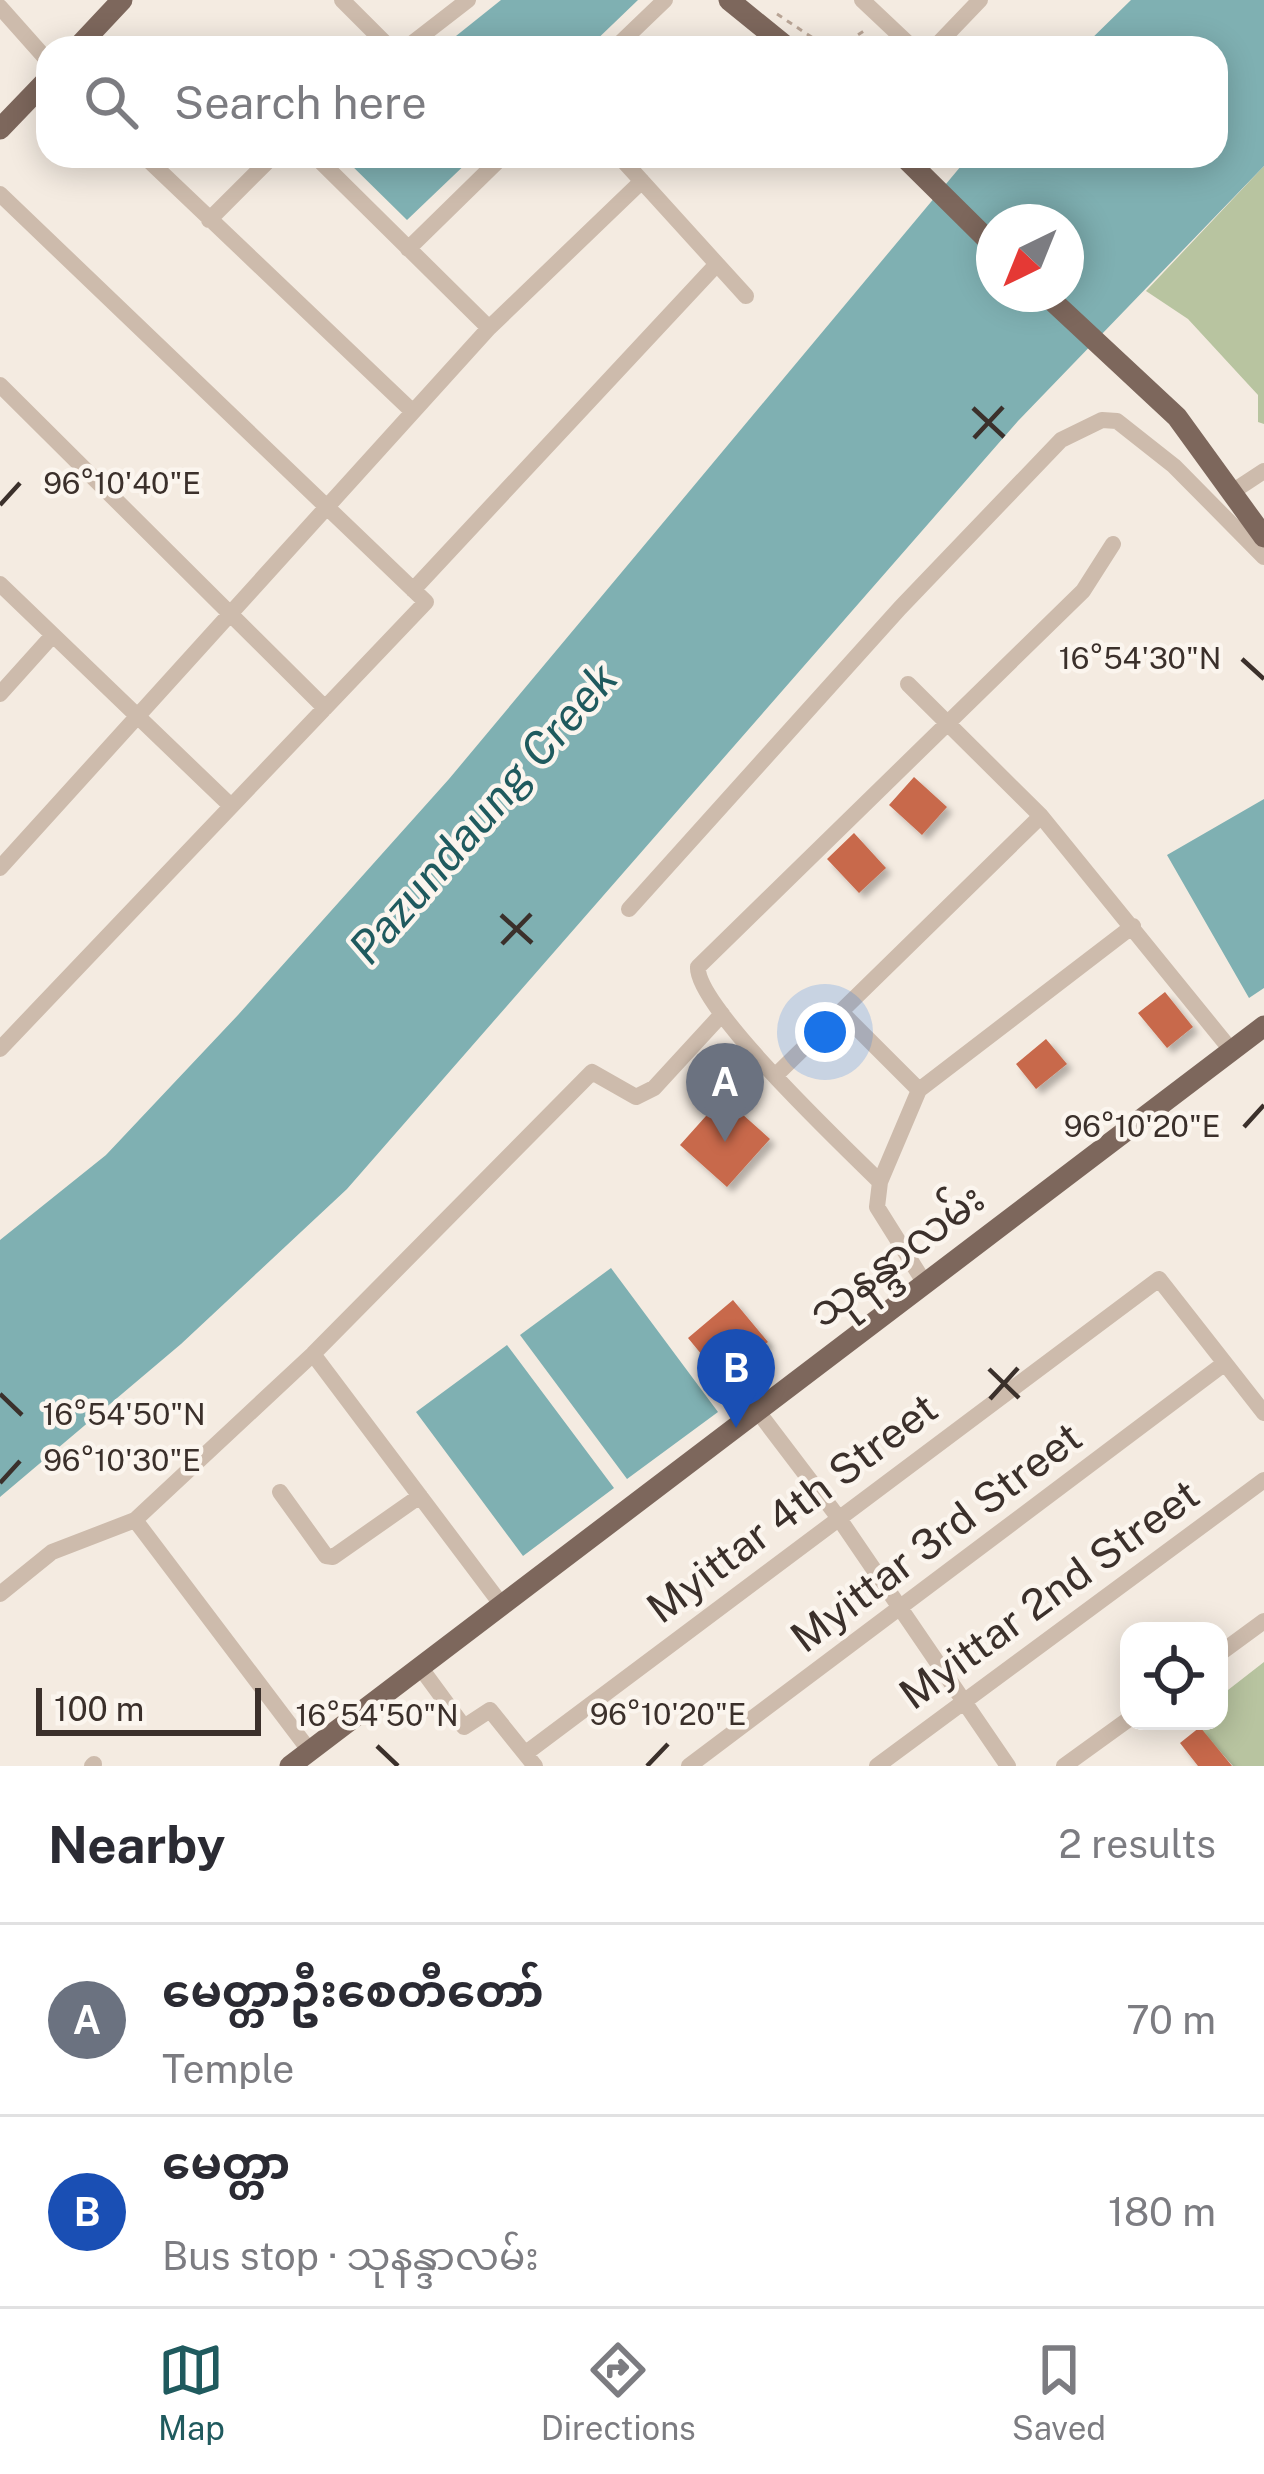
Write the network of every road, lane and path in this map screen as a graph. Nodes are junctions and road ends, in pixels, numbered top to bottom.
1 (122, 0) edge
2 (342, 0) edge
3 (468, 0) edge
4 (665, 0) edge
5 (729, 0) edge
6 (862, 0) edge
7 (980, 0) edge
8 (0, 7) edge
9 (774, 12) dead end
10 (878, 21) junction
11 (88, 36) edge
12 (378, 36) edge
13 (422, 36) edge
14 (628, 36) edge
15 (773, 36) edge
16 (810, 36) edge
17 (856, 36) edge
18 (897, 36) edge
19 (946, 36) edge
20 (36, 48) edge
21 (36, 92) edge
22 (0, 129) edge
23 (156, 168) edge
24 (261, 168) edge
25 (327, 168) edge
26 (491, 168) edge
27 (631, 168) edge
28 (915, 168) edge
29 (642, 181) junction
30 (0, 194) edge
31 (209, 220) junction
32 (976, 228) edge
33 (408, 249) junction
34 (717, 264) junction
35 (746, 296) dead end
36 (1064, 312) edge
37 (489, 328) junction
38 (0, 385) edge
39 (412, 412) junction
40 (1264, 471) edge
41 (1232, 486) junction
42 (328, 508) junction
43 (1264, 538) edge
44 (1113, 544) dead end
45 (1264, 557) edge
46 (0, 584) edge
47 (420, 596) junction
48 (232, 615) junction
49 (53, 635) junction
50 (908, 684) dead end
51 (0, 694) edge
52 (325, 708) junction
53 (136, 716) junction
54 (942, 723) junction
55 (231, 806) junction
56 (1041, 816) junction
57 (0, 868) edge
58 (629, 909) dead end
59 (1132, 926) junction
60 (722, 1014) junction
61 (843, 1014) junction
62 (1264, 1026) edge
63 (0, 1049) edge
64 (1231, 1050) junction
65 (775, 1076) junction
66 (919, 1090) junction
67 (880, 1182) junction
68 (925, 1282) junction
69 (313, 1354) junction
70 (1225, 1363) junction
71 (756, 1409) junction
72 (1264, 1413) edge
73 (1264, 1480) edge
74 (280, 1492) dead end
75 (420, 1496) junction
76 (838, 1517) junction
77 (135, 1520) junction
78 (0, 1594) edge
79 (501, 1604) junction
80 (902, 1611) junction
81 (1264, 1622) edge
82 (1228, 1648) edge
83 (420, 1667) junction
84 (964, 1701) junction
85 (1120, 1726) edge
86 (317, 1758) edge
87 (531, 1760) edge
88 (290, 1766) edge
89 (689, 1766) edge
90 (877, 1766) edge
91 (1008, 1766) edge
92 (1064, 1766) edge

1 - 11 main road
2 - 12 street
3 - 13 street
4 - 14 street
5 - 15 main road
6 - 10 street
7 - 19 street
8 - 20 street
9 - 16 path
10 - 17 path
10 - 18 street
21 - 22 main road
23 - 31 street
24 - 31 street
25 - 33 street
26 - 33 street
27 - 29 street
28 - 32 main road
29 - 34 street
29 - 37 street
30 - 42 street
31 - 39 street
33 - 37 street
34 - 35 street
34 - 47 street
36 - 41 main road
37 - 39 street
38 - 48 street
39 - 42 street
40 - 41 street
41 - 43 main road
42 - 47 street
42 - 48 street
44 - 54 street
45 - 58 street
46 - 49 street
47 - 52 street
48 - 52 street
48 - 53 street
49 - 51 street
49 - 53 street
50 - 54 street
52 - 55 street
53 - 55 street
53 - 57 street
54 - 56 street
54 - 60 street
55 - 63 street
56 - 59 street
56 - 61 street
59 - 64 street
59 - 66 street
60 - 65 street
60 - 69 street
61 - 65 street
61 - 66 street
62 - 64 main road, သုနန္ဒာလမ်း
64 - 68 main road, သုနန္ဒာလမ်း
65 - 67 street
66 - 67 street
67 - 68 street
68 - 71 main road, သုနန္ဒာလမ်း
69 - 75 street
69 - 77 street
70 - 72 street
70 - 76 street, Myittar 4th Street
70 - 80 street, Myittar 3rd Street
71 - 76 street
71 - 79 main road, သုနန္ဒာလမ်း
73 - 84 street, Myittar 2nd Street
74 - 75 street
75 - 79 street
76 - 80 street
76 - 87 street, Myittar 4th Street
77 - 78 street
77 - 86 street
79 - 83 main road, သုနန္ဒာလမ်း
80 - 84 street
80 - 89 street, Myittar 3rd Street
81 - 82 street
83 - 86 main road, သုနန္ဒာလမ်း
83 - 87 street
84 - 90 street, Myittar 2nd Street
84 - 91 street
85 - 92 street
86 - 88 main road, သုနန္ဒာလမ်း

